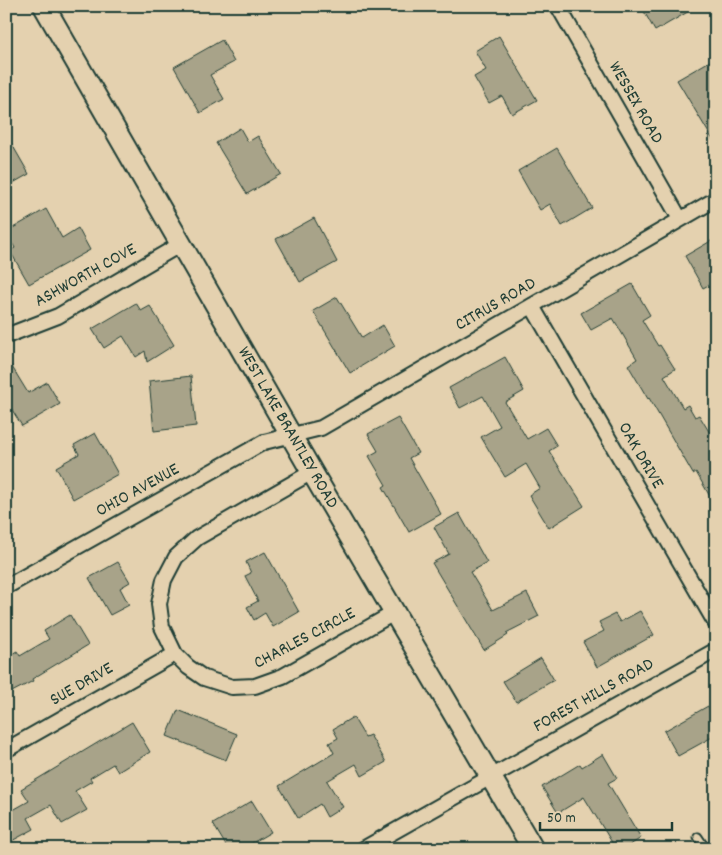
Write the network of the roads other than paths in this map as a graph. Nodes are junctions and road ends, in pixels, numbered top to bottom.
1 (44, 6) edge
2 (558, 6) edge
3 (716, 199) edge
4 (680, 219) junction
5 (181, 244) junction
6 (532, 306) junction
7 (6, 336) edge
8 (291, 435) junction
9 (312, 472) junction
10 (6, 587) edge
11 (394, 612) junction
12 (716, 624) edge
13 (716, 650) edge
14 (175, 654) junction
15 (6, 750) edge
16 (490, 776) junction
17 (698, 837) dead end
18 (363, 849) edge
19 (532, 849) edge
20 (706, 849) edge

1 - 5 street, WEST LAKE BRANTLEY ROAD
2 - 4 street, WESSEX ROAD
3 - 4 street, CITRUS ROAD
4 - 6 street, CITRUS ROAD
5 - 7 street, ASHWORTH COVE
5 - 8 street, WEST LAKE BRANTLEY ROAD
6 - 8 street, CITRUS ROAD
6 - 12 street, OAK DRIVE
8 - 9 street, WEST LAKE BRANTLEY ROAD
8 - 10 street, OHIO AVENUE
9 - 11 street, WEST LAKE BRANTLEY ROAD
9 - 14 street, CHARLES CIRCLE
11 - 14 street, CHARLES CIRCLE
11 - 16 street, WEST LAKE BRANTLEY ROAD
13 - 16 street, FOREST HILLS ROAD
14 - 15 street, SUE DRIVE
16 - 18 street, FOREST HILLS ROAD
16 - 19 street, WEST LAKE BRANTLEY ROAD
17 - 20 lane

